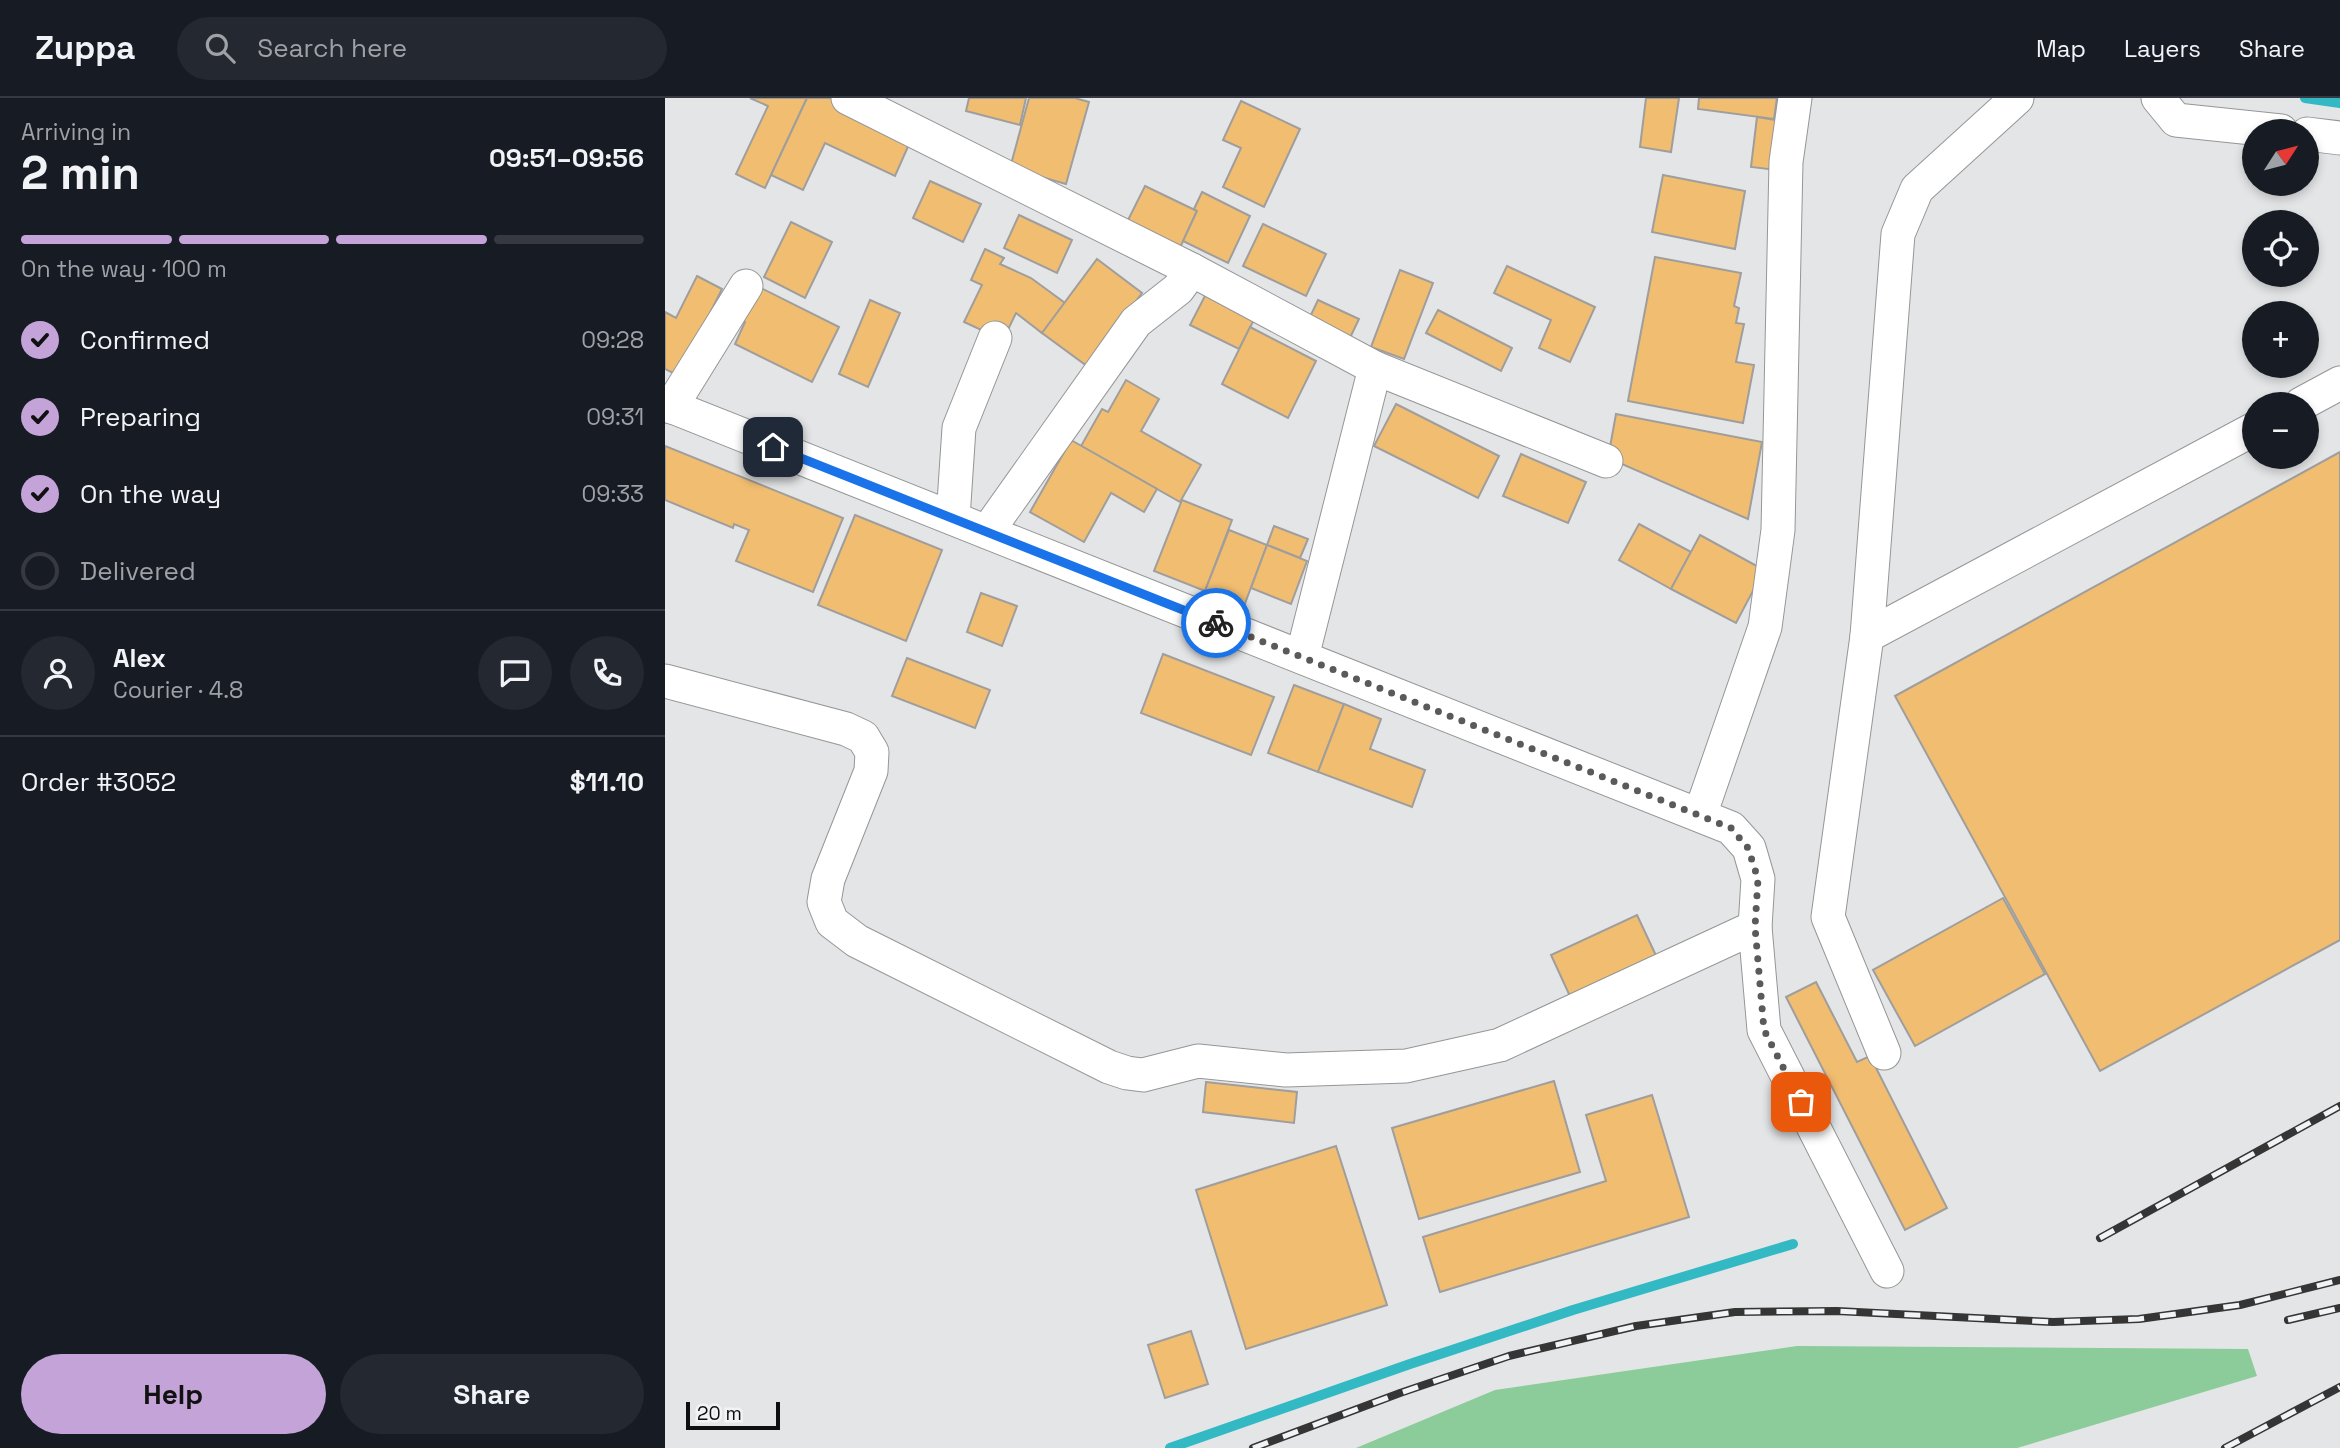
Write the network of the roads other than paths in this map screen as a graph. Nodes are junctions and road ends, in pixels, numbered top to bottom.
1 (848, 98) edge
2 (1795, 98) edge
3 (2017, 98) edge
4 (2158, 98) edge
5 (2242, 127) edge
6 (2319, 135) edge
7 (2340, 138) edge
8 (1192, 270) junction
9 (746, 286) dead end
10 (995, 338) dead end
11 (1375, 368) junction
12 (2340, 383) edge
13 (2319, 394) edge
14 (668, 405) edge
15 (2242, 435) edge
16 (1606, 461) dead end
17 (953, 518) junction
18 (987, 532) junction
19 (1867, 636) junction
20 (1302, 657) junction
21 (665, 681) edge
22 (1700, 815) junction
23 (1755, 927) junction
24 (1884, 1053) dead end
25 (1887, 1271) dead end

1 - 8 street
2 - 22 street
3 - 19 street
4 - 5 street
6 - 7 street
8 - 11 street
8 - 18 street
9 - 14 street
10 - 17 street
11 - 16 street
11 - 20 street
12 - 13 street
14 - 17 street
15 - 19 street
17 - 18 street
18 - 20 street
19 - 24 street
20 - 22 street
21 - 23 street
22 - 23 street
23 - 25 street

